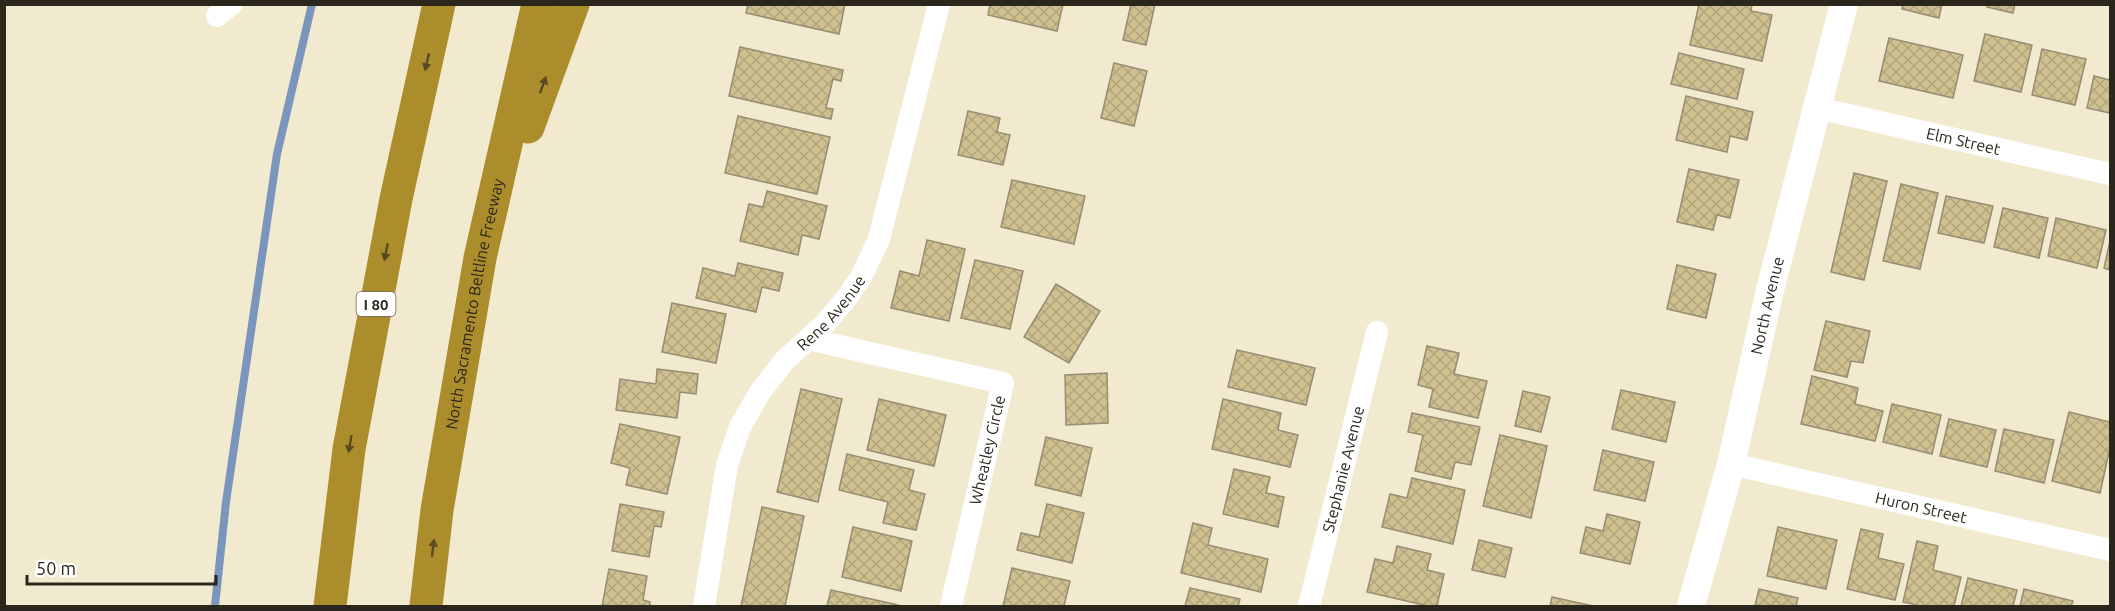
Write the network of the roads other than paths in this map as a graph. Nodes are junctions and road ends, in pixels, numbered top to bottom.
1 (440, 4) edge
2 (538, 4) edge
3 (573, 4) edge
4 (939, 4) edge
5 (1844, 4) edge
6 (1817, 108) junction
7 (2110, 174) edge
8 (480, 258) junction
9 (1377, 332) dead end
10 (808, 339) junction
11 (1731, 464) junction
12 (2110, 550) edge
13 (330, 606) edge
14 (426, 606) edge
15 (704, 606) edge
16 (951, 606) edge
17 (1310, 606) edge
18 (1691, 606) edge

1 -> 13 highway, I 80
2 - 8 highway, North Sacramento Beltline Freeway
8 -> 3 highway
4 - 10 street, Rene Avenue
5 - 6 street, North Avenue
6 - 7 street, Elm Street
6 - 11 street, North Avenue
14 -> 8 highway, North Sacramento Beltline Freeway
9 - 17 street, Stephanie Avenue
10 - 15 street, Rene Avenue
10 - 16 street, Wheatley Circle
11 - 12 street, Huron Street
11 - 18 street, North Avenue

